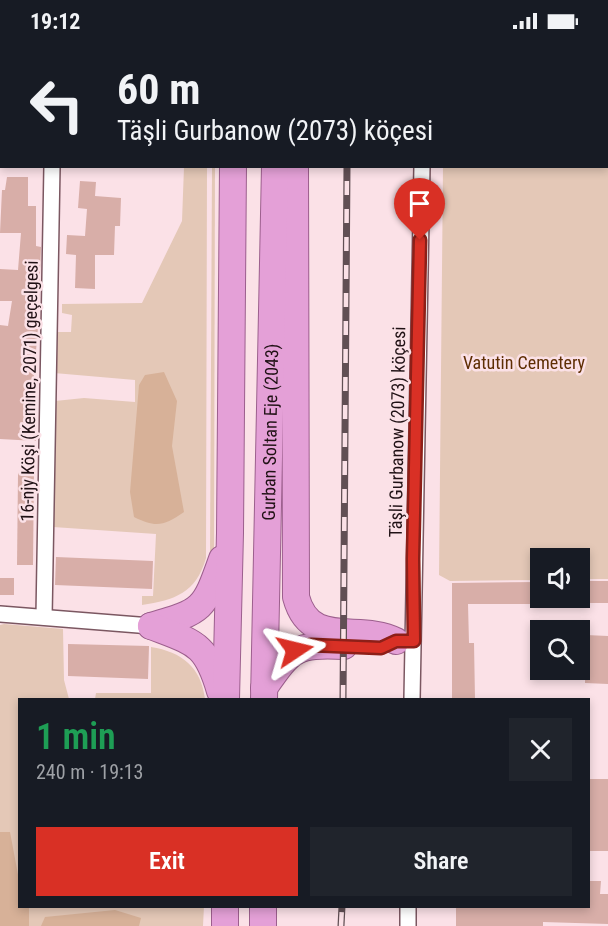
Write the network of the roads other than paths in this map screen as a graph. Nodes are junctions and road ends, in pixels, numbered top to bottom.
1 (52, 168) edge
2 (233, 168) edge
3 (275, 168) edge
4 (295, 168) edge
5 (422, 168) edge
6 (230, 533) junction
7 (0, 614) edge
8 (44, 617) junction
9 (151, 627) junction
10 (405, 641) junction
11 (264, 694) edge
12 (224, 698) edge
13 (224, 698) edge
14 (412, 698) edge
15 (225, 908) edge
16 (263, 908) edge
17 (408, 908) edge
18 (225, 926) edge
19 (262, 926) edge
20 (408, 926) edge

1 - 8 street, 16-njy Köşi (Kemine, 2071) geçelgesi
2 - 6 highway, Gurban Soltan Eje (2043)
3 - 11 highway, Gurban Soltan Eje (2043)
4 - 10 highway
5 - 10 street, Täşli Gurbanow (2073) köçesi
6 - 9 highway
6 - 12 highway, Gurban Soltan Eje (2043)
7 - 8 street
8 - 9 street
9 - 13 highway
10 - 11 highway
10 - 14 street, Täşli Gurbanow (2073) köçesi
15 - 18 highway
16 - 19 highway
17 - 20 street

